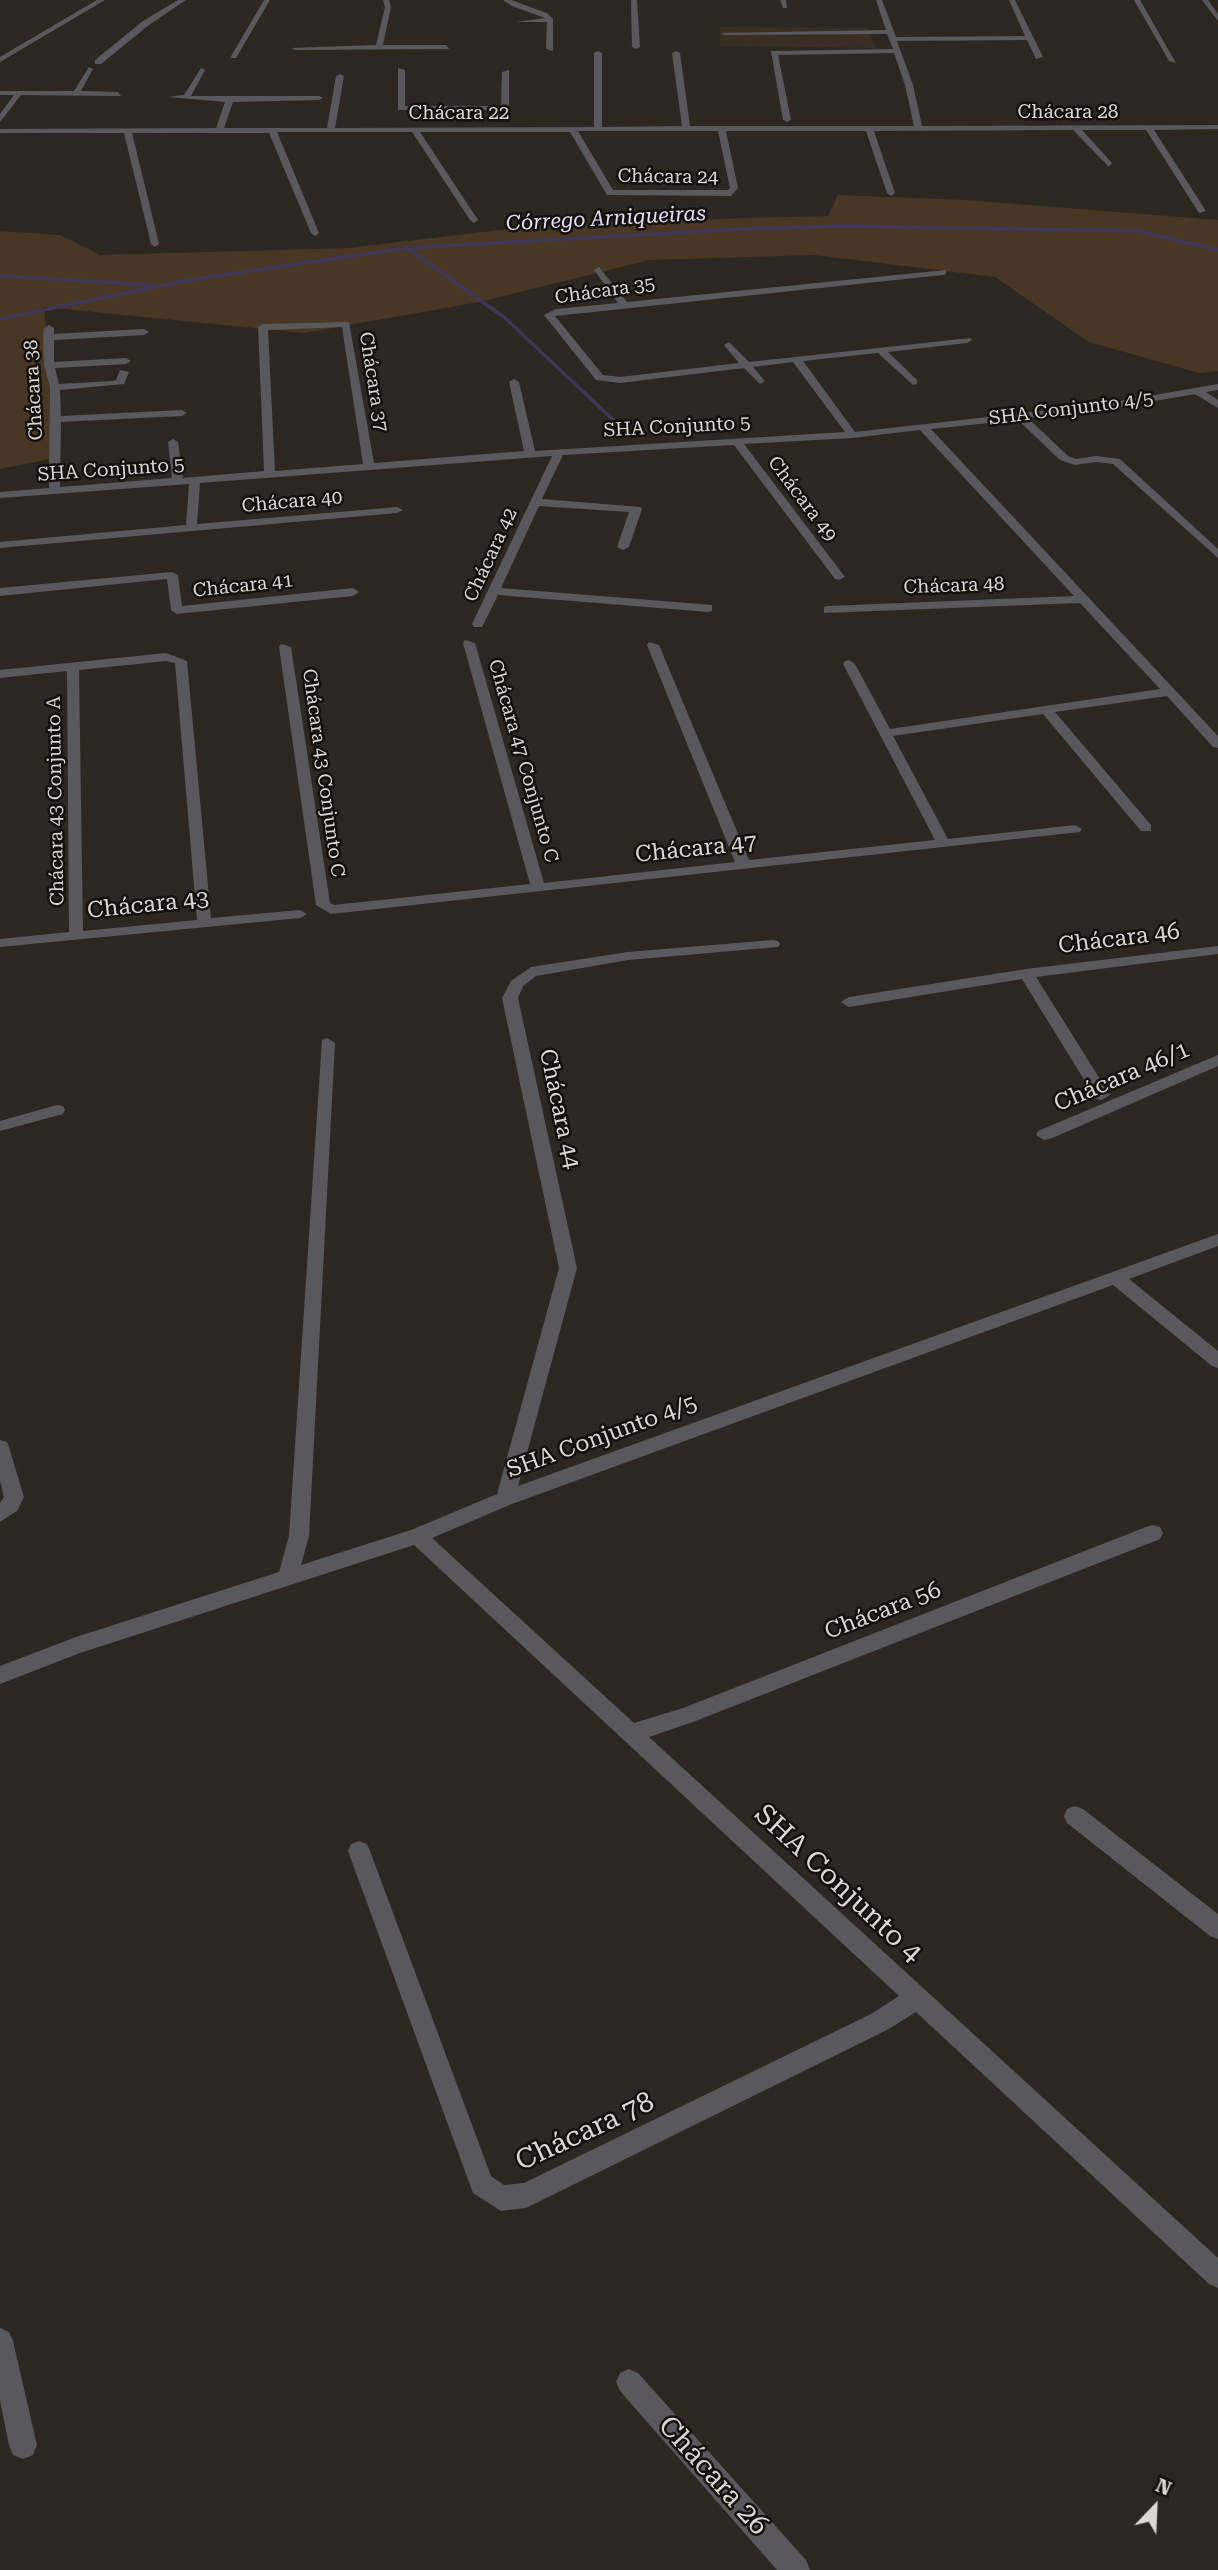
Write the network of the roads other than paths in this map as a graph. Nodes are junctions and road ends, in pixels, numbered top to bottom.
1 (102, 0) edge
2 (183, 0) edge
3 (267, 0) edge
4 (386, 0) edge
5 (506, 0) edge
6 (634, 0) edge
7 (879, 0) edge
8 (1012, 0) edge
9 (1137, 0) edge
10 (1205, 0) edge
11 (1218, 19) edge
12 (551, 20) junction
13 (520, 22) dead end
14 (725, 33) dead end
15 (890, 36) junction
16 (1030, 38) junction
17 (379, 47) junction
18 (446, 47) dead end
19 (636, 47) dead end
20 (295, 48) dead end
21 (550, 49) dead end
22 (895, 51) junction
23 (598, 53) dead end
24 (676, 53) dead end
25 (233, 56) dead end
26 (1039, 57) dead end
27 (0, 60) edge
28 (1173, 61) dead end
29 (98, 62) dead end
30 (89, 69) dead end
31 (201, 70) dead end
32 (401, 70) dead end
33 (506, 72) dead end
34 (340, 76) dead end
35 (0, 93) edge
36 (19, 93) junction
37 (76, 94) junction
38 (118, 94) dead end
39 (172, 97) dead end
40 (186, 98) junction
41 (319, 98) dead end
42 (235, 100) junction
43 (450, 108) junction
44 (0, 120) edge
45 (787, 120) dead end
46 (686, 127) junction
47 (721, 127) junction
48 (869, 127) junction
49 (918, 127) junction
50 (1148, 127) junction
51 (1218, 127) edge
52 (446, 128) junction
53 (572, 128) junction
54 (598, 128) junction
55 (1076, 128) junction
56 (331, 129) junction
57 (414, 129) junction
58 (127, 130) junction
59 (219, 130) junction
60 (272, 130) junction
61 (0, 131) edge
62 (1109, 165) dead end
63 (891, 193) dead end
64 (1202, 211) dead end
65 (474, 220) dead end
66 (315, 233) dead end
67 (155, 244) dead end
68 (599, 270) dead end
69 (943, 272) dead end
70 (624, 305) junction
71 (144, 332) dead end
72 (967, 340) dead end
73 (729, 345) dead end
74 (881, 350) junction
75 (796, 359) junction
76 (49, 365) junction
77 (746, 365) junction
78 (514, 382) dead end
79 (761, 382) dead end
80 (913, 382) dead end
81 (55, 387) junction
82 (1218, 387) edge
83 (1197, 391) junction
84 (1218, 405) edge
85 (182, 414) dead end
86 (1021, 416) junction
87 (56, 419) junction
88 (923, 427) junction
89 (852, 435) junction
90 (173, 442) dead end
91 (737, 442) junction
92 (559, 452) junction
93 (530, 454) junction
94 (369, 468) junction
95 (270, 475) junction
96 (195, 481) junction
97 (178, 482) junction
98 (54, 491) junction
99 (0, 495) edge
100 (536, 502) junction
101 (397, 510) dead end
102 (191, 528) junction
103 (0, 545) edge
104 (623, 547) dead end
105 (1218, 555) edge
106 (839, 577) dead end
107 (495, 591) junction
108 (0, 592) edge
109 (353, 592) dead end
110 (1082, 599) junction
111 (708, 608) dead end
112 (828, 610) dead end
113 (478, 624) dead end
114 (469, 643) dead end
115 (653, 645) dead end
116 (285, 647) dead end
117 (849, 664) dead end
118 (73, 667) junction
119 (0, 674) edge
120 (1169, 692) junction
121 (1045, 708) junction
122 (886, 733) junction
123 (1218, 744) edge
124 (1146, 828) dead end
125 (1075, 829) dead end
126 (944, 844) junction
127 (744, 866) junction
128 (539, 889) junction
129 (323, 905) joint
130 (300, 914) dead end
131 (204, 922) junction
132 (76, 935) junction
133 (0, 943) edge
134 (773, 944) dead end
135 (1218, 950) edge
136 (1026, 974) junction
137 (849, 1002) dead end
138 (327, 1043) dead end
139 (1218, 1060) edge
140 (1102, 1094) dead end
141 (57, 1110) dead end
142 (0, 1126) edge
143 (1044, 1135) dead end
144 (1218, 1240) edge
145 (1115, 1277) junction
146 (1218, 1361) edge
147 (0, 1447) edge
148 (505, 1499) junction
149 (0, 1514) edge
150 (1153, 1533) dead end
151 (417, 1536) junction
152 (288, 1576) junction
153 (0, 1675) edge
154 (631, 1733) junction
155 (1075, 1816) dead end
156 (359, 1851) dead end
157 (1218, 1928) edge
158 (918, 1998) junction
159 (1218, 2275) edge
160 (0, 2341) edge
161 (629, 2382) dead end
162 (23, 2445) dead end
163 (796, 2570) edge

1 - 27 street
2 - 29 street
3 - 25 street
4 - 17 street
5 - 12 street
6 - 19 street
7 - 15 street
8 - 16 street
9 - 28 street
10 - 11 street
12 - 13 street
12 - 21 street
14 - 15 street
15 - 16 street
15 - 22 street
16 - 26 street
17 - 18 street
17 - 20 street
22 - 45 street
22 - 49 street
23 - 54 street
24 - 46 street
30 - 37 street
31 - 40 street
32 - 43 street
33 - 43 street
34 - 56 street
35 - 36 street
36 - 37 street
36 - 44 street
37 - 38 street
39 - 40 street
40 - 42 street
41 - 42 street
42 - 59 street
43 - 52 street
46 - 47 street, Chácara 22
46 - 54 street, Chácara 22
47 - 48 street, Chácara 22
47 - 53 street, Chácara 24
48 - 49 street, Chácara 22
48 - 63 street
49 - 55 street, Chácara 28
50 - 51 street, Chácara 28
50 - 55 street, Chácara 28
50 - 64 street
52 - 53 street, Chácara 22
52 - 57 street, Chácara 22
53 - 54 street, Chácara 22
55 - 62 street
56 - 57 street, Chácara 22
56 - 60 street, Chácara 22
57 - 65 street
58 - 59 street, Chácara 22
58 - 61 street, Chácara 22
58 - 67 street
59 - 60 street, Chácara 22
60 - 66 street
68 - 70 street
69 - 70 street, Chácara 35
70 - 77 street, Chácara 35
71 - 76 street, Chácara 38
72 - 74 street, Chácara 35
73 - 77 street
74 - 75 street, Chácara 35
74 - 80 street
75 - 77 street, Chácara 35
75 - 89 street
76 - 81 street, Chácara 38
76 - 81 street
77 - 79 street
78 - 93 street
81 - 87 street, Chácara 38
82 - 83 street, SHA Conjunto 4/5
83 - 84 street
83 - 86 street, SHA Conjunto 4/5
85 - 87 street
86 - 88 street, SHA Conjunto 4/5
86 - 105 street
87 - 98 street, Chácara 38
88 - 89 street, SHA Conjunto 5
88 - 110 street
89 - 91 street, SHA Conjunto 5
90 - 97 street
91 - 92 street, SHA Conjunto 5
91 - 106 street, Chácara 49
92 - 93 street, SHA Conjunto 5
92 - 100 street, Chácara 42
93 - 94 street, SHA Conjunto 5
94 - 95 street, SHA Conjunto 5
94 - 95 street, Chácara 37
95 - 96 street, SHA Conjunto 5
96 - 97 street, SHA Conjunto 5
96 - 102 street
97 - 98 street, SHA Conjunto 5
98 - 99 street, SHA Conjunto 5
100 - 104 street, Chácara 42
100 - 107 street, Chácara 42
101 - 102 street, Chácara 40
102 - 103 street, Chácara 40
107 - 111 street
107 - 113 street, Chácara 42
108 - 109 street, Chácara 41
110 - 112 street, Chácara 48
110 - 120 street
114 - 128 street, Chácara 47 Conjunto C
115 - 127 street
116 - 129 street, Chácara 43 Conjunto C
117 - 122 street
118 - 119 street
118 - 131 street
118 - 132 street, Chácara 43 Conjunto A
120 - 121 street
120 - 123 street
121 - 122 street
121 - 124 street
122 - 126 street
125 - 126 street, Chácara 47
126 - 127 street, Chácara 47
127 - 128 street, Chácara 47
128 - 129 street, Chácara 47
130 - 131 street, Chácara 43
131 - 132 street, Chácara 43
132 - 133 street, Chácara 43
134 - 148 street, Chácara 44
135 - 136 street, Chácara 46
136 - 137 street, Chácara 46
136 - 140 street
138 - 152 street
139 - 143 street, Chácara 46/1
141 - 142 street
144 - 145 street, SHA Conjunto 4/5
145 - 146 street
145 - 148 street, SHA Conjunto 4/5
147 - 149 street
148 - 151 street, SHA Conjunto 4/5
150 - 154 street, Chácara 56
151 - 152 street, SHA Conjunto 4/5
151 - 154 street, SHA Conjunto 4
152 - 153 street, SHA Conjunto 4/5
154 - 158 street, SHA Conjunto 4
155 - 157 street
156 - 158 street, Chácara 78
158 - 159 street, SHA Conjunto 4
160 - 162 street
161 - 163 street, Chácara 26

